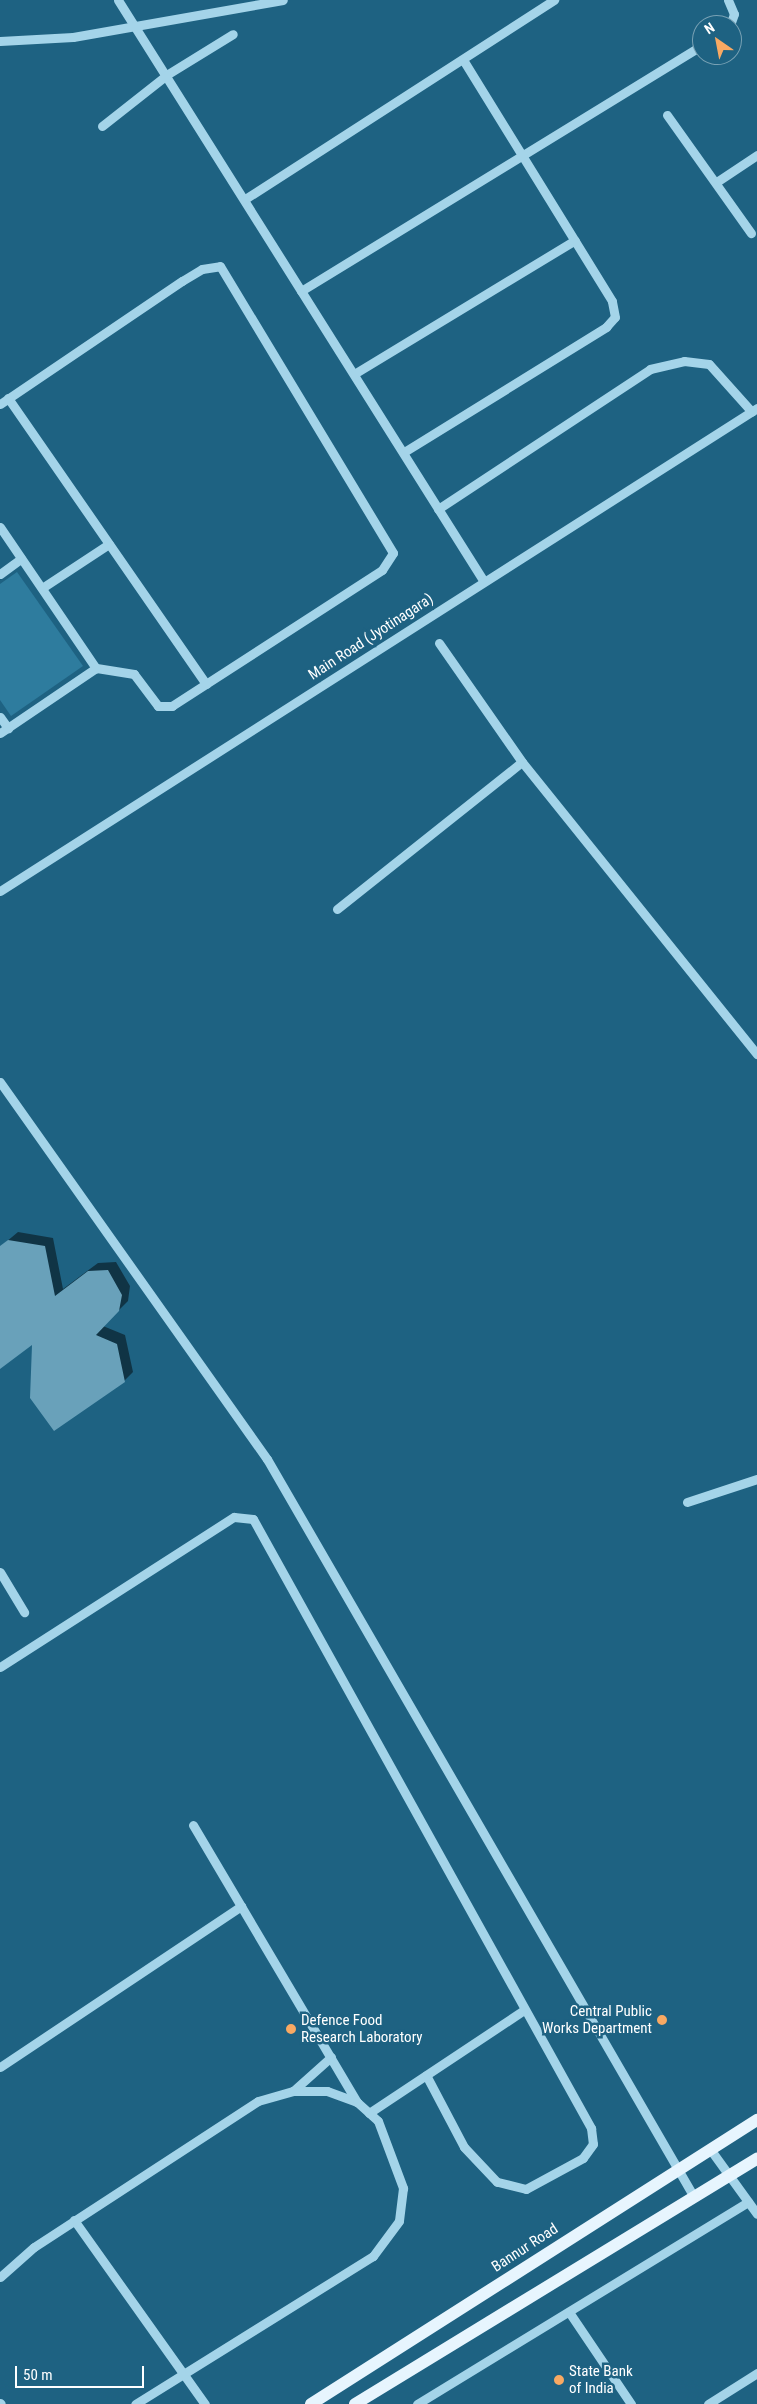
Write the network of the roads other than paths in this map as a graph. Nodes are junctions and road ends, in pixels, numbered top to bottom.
1 (118, 0) edge
2 (279, 0) edge
3 (554, 0) edge
4 (728, 0) edge
5 (734, 15) edge
6 (137, 27) junction
7 (233, 34) dead end
8 (0, 41) edge
9 (692, 51) edge
10 (463, 60) junction
11 (168, 74) junction
12 (667, 115) dead end
13 (102, 126) dead end
14 (757, 155) edge
15 (523, 158) junction
16 (718, 181) junction
17 (245, 199) junction
18 (751, 233) dead end
19 (575, 240) junction
20 (302, 290) junction
21 (354, 374) junction
22 (4, 401) edge
23 (754, 410) edge
24 (404, 452) junction
25 (438, 509) junction
26 (0, 528) edge
27 (109, 544) junction
28 (21, 559) junction
29 (0, 574) edge
30 (483, 580) junction
31 (42, 588) junction
32 (439, 643) dead end
33 (96, 668) junction
34 (206, 684) junction
35 (0, 717) edge
36 (4, 731) edge
37 (522, 762) junction
38 (0, 890) edge
39 (337, 910) dead end
40 (757, 1054) edge
41 (0, 1082) edge
42 (757, 1479) edge
43 (687, 1502) dead end
44 (0, 1572) edge
45 (24, 1612) dead end
46 (0, 1667) edge
47 (193, 1825) dead end
48 (241, 1906) junction
49 (524, 2010) junction
50 (331, 2058) junction
51 (0, 2068) edge
52 (426, 2075) junction
53 (293, 2091) junction
54 (357, 2102) junction
55 (370, 2113) junction
56 (757, 2120) edge
57 (710, 2149) junction
58 (757, 2159) edge
59 (678, 2169) junction
60 (729, 2175) junction
61 (694, 2196) junction
62 (748, 2202) junction
63 (757, 2214) edge
64 (74, 2220) junction
65 (0, 2277) edge
66 (569, 2312) junction
67 (757, 2373) edge
68 (186, 2374) junction
69 (135, 2404) edge
70 (205, 2404) edge
71 (311, 2404) edge
72 (355, 2404) edge
73 (417, 2404) edge
74 (631, 2404) edge
75 (708, 2404) edge

1 - 6 street
2 - 6 street
3 - 10 street
4 - 5 street
6 - 8 street
6 - 11 street
7 - 11 street
9 - 15 street
10 - 15 street
10 - 17 street
11 - 13 street
11 - 17 street
12 - 16 street
14 - 16 street
15 - 19 street
15 - 20 street
16 - 18 street
17 - 20 street
19 - 21 street
19 - 24 street
20 - 21 street
21 - 24 street
22 - 27 street
22 - 34 street
23 - 25 street
23 - 30 street, Main Road (Jyotinagara)
24 - 25 street
25 - 30 street
26 - 28 street
27 - 31 street
27 - 34 street
28 - 29 street
28 - 31 street
30 - 38 street, Main Road (Jyotinagara)
31 - 33 street
32 - 37 street
33 - 34 street
33 - 36 street
35 - 36 street
37 - 39 street
37 - 40 street
41 - 59 street
42 - 43 street
44 - 45 street
46 - 49 street
47 - 48 street
48 - 50 street
48 - 51 street
49 - 52 street
49 - 52 street
50 - 53 street
50 - 54 street
52 - 55 street
53 - 54 street
53 - 64 street
54 - 55 street
55 - 68 street
56 - 57 main road, Bannur Road
57 - 59 main road, Bannur Road
57 - 60 street
58 - 60 main road
59 - 61 street
59 - 71 main road, Bannur Road
60 - 61 main road
60 - 62 street
61 - 72 main road
62 - 63 street
62 - 66 street
64 - 65 street
64 - 68 street
66 - 73 street
66 - 74 street
67 - 75 street
68 - 69 street
68 - 70 street

